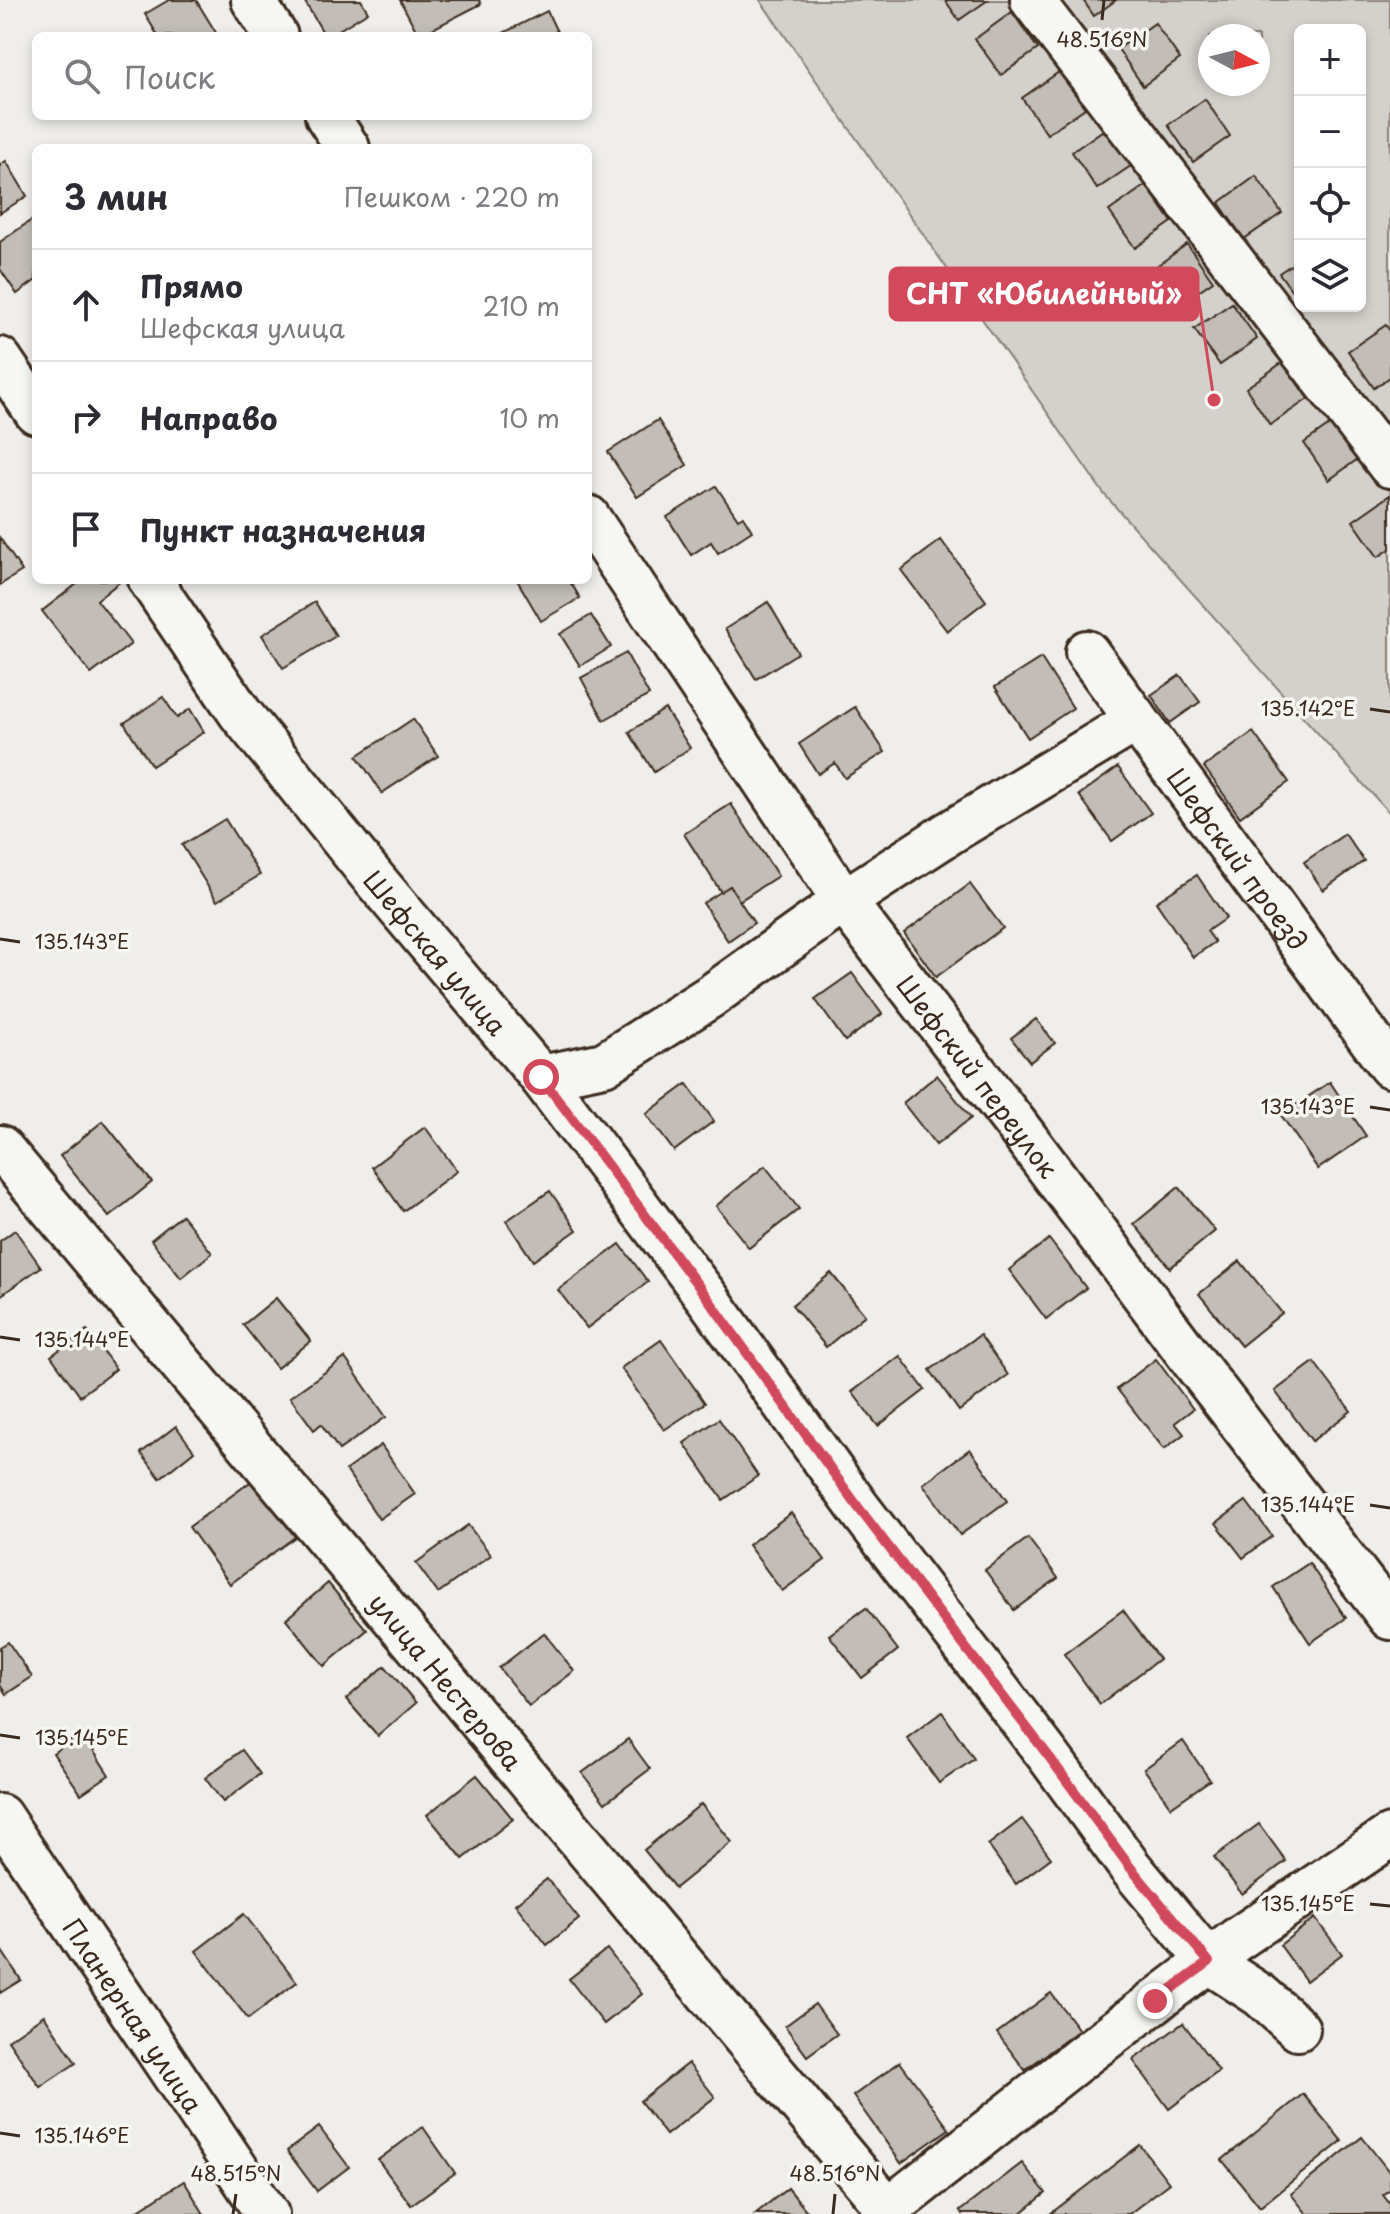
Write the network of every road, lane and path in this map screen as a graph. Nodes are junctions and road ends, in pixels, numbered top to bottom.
1 (253, 0) edge
2 (1032, 0) edge
3 (273, 32) edge
4 (330, 120) edge
5 (345, 144) edge
6 (0, 359) edge
7 (32, 406) edge
8 (1390, 466) edge
9 (592, 523) edge
10 (153, 584) edge
11 (1087, 652) dead end
12 (1135, 721) junction
13 (844, 901) junction
14 (1390, 1066) edge
15 (541, 1077) junction
16 (0, 1147) edge
17 (1390, 1618) edge
18 (0, 1816) edge
19 (1390, 1836) edge
20 (1209, 1962) junction
21 (1298, 2029) dead end
22 (888, 2212) edge
23 (267, 2214) edge

1 - 3 street
2 - 8 street
4 - 5 street
6 - 7 street
9 - 13 street, Шефский переулок
10 - 15 street, Шефская улица
11 - 12 street, Шефский проезд
12 - 13 street
12 - 14 street, Шефский проезд
13 - 15 street
13 - 17 street, Шефский переулок
15 - 20 street, Шефская улица
16 - 22 street, улица Нестерова
18 - 23 street, Планерная улица
19 - 20 street
20 - 21 street, Шефская улица
20 - 22 street

